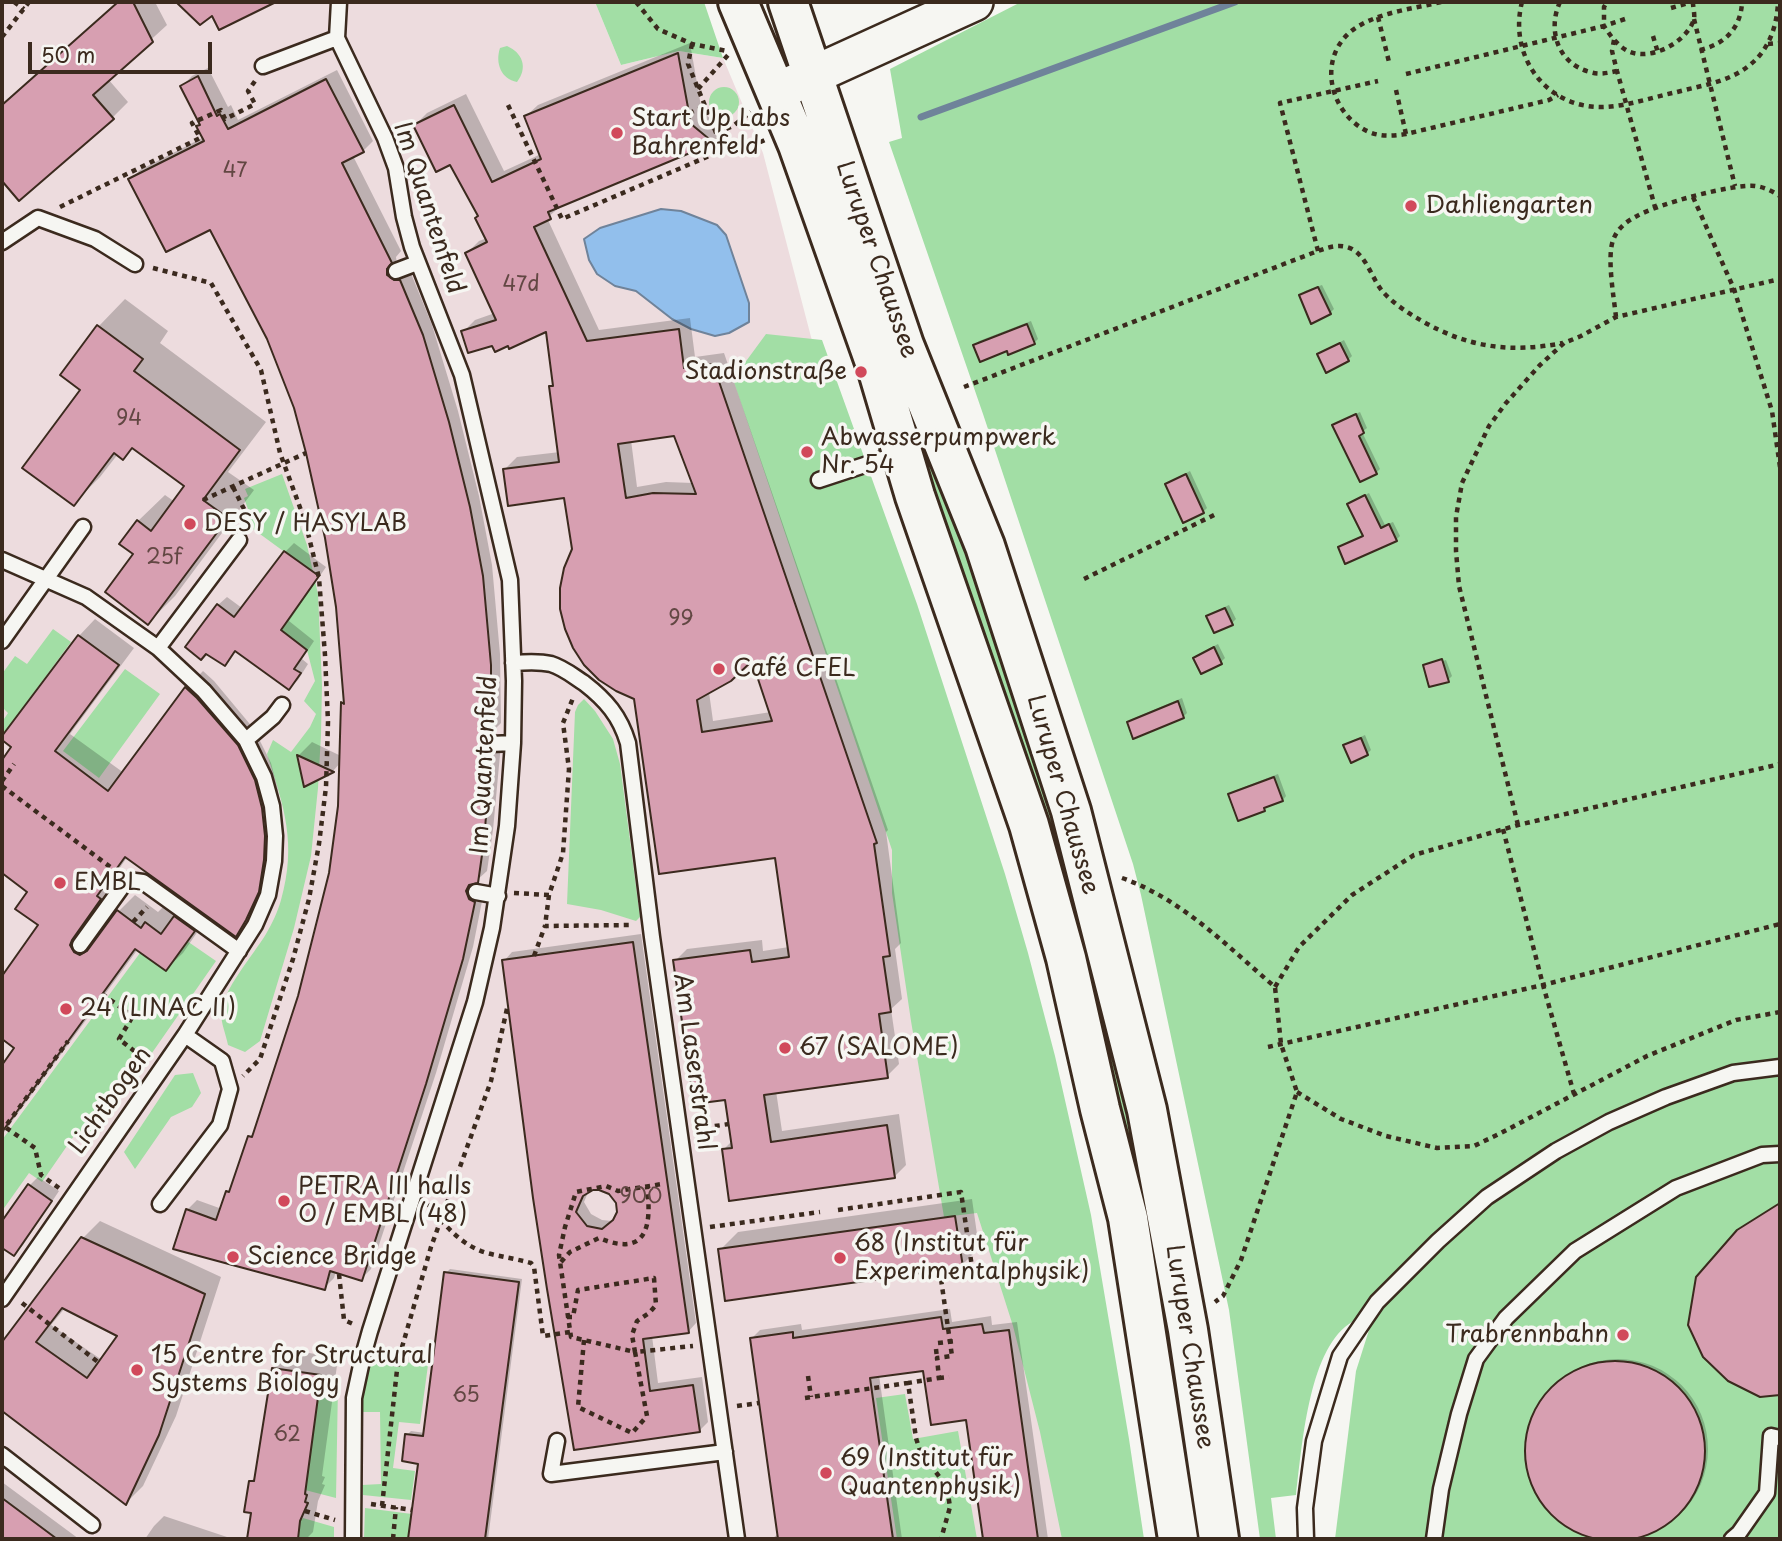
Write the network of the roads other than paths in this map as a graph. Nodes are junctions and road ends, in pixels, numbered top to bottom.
1 (339, 2) edge
2 (738, 2) edge
3 (788, 2) edge
4 (974, 2) edge
5 (337, 38) junction
6 (264, 66) dead end
7 (813, 75) junction
8 (765, 101) junction
9 (2, 242) edge
10 (417, 262) junction
11 (135, 264) road end
12 (396, 271) dead end
13 (902, 453) junction
14 (819, 480) dead end
15 (83, 527) dead end
16 (239, 540) dead end
17 (2, 560) edge
18 (45, 579) junction
19 (2, 640) edge
20 (158, 648) junction
21 (513, 663) junction
22 (282, 705) dead end
23 (246, 740) junction
24 (491, 744) dead end
25 (513, 744) junction
26 (476, 892) dead end
27 (498, 893) junction
28 (80, 945) dead end
29 (239, 951) junction
30 (185, 1035) junction
31 (1780, 1067) edge
32 (1780, 1154) edge
33 (160, 1204) dead end
34 (4, 1296) edge
35 (1780, 1438) edge
36 (557, 1441) dead end
37 (725, 1452) junction
38 (2, 1455) edge
39 (92, 1525) dead end
40 (353, 1532) edge
41 (737, 1539) edge
42 (1178, 1539) edge
43 (1219, 1539) edge
44 (1306, 1539) edge
45 (1434, 1539) edge
46 (1732, 1539) edge

1 - 5 lane, Im Quantenfeld
2 - 8 main road, Luruper Chaussee
3 - 7 main road, Luruper Chaussee
4 - 7 street
5 - 6 lane
5 - 10 lane, Im Quantenfeld
7 - 8 street
7 - 43 main road, Luruper Chaussee
8 - 13 main road, Luruper Chaussee
9 - 11 lane
10 - 12 lane
10 - 21 lane, Im Quantenfeld
13 - 14 lane
13 - 42 main road, Luruper Chaussee
15 - 18 lane
16 - 20 lane
17 - 18 lane, Lichtbogen
18 - 19 lane
18 - 20 lane, Lichtbogen
20 - 23 lane, Lichtbogen
21 - 25 lane, Im Quantenfeld
21 - 37 lane, Am Laserstrahl
22 - 23 lane
23 - 29 lane, Lichtbogen
24 - 25 lane
25 - 27 lane, Im Quantenfeld
26 - 27 lane
27 - 40 lane, Im Quantenfeld
28 - 29 lane
29 - 30 lane, Lichtbogen
30 - 33 lane
30 - 34 lane, Lichtbogen
31 - 44 lane
32 - 45 lane
35 - 46 lane
36 - 37 lane
37 - 41 lane, Am Laserstrahl
38 - 39 lane

